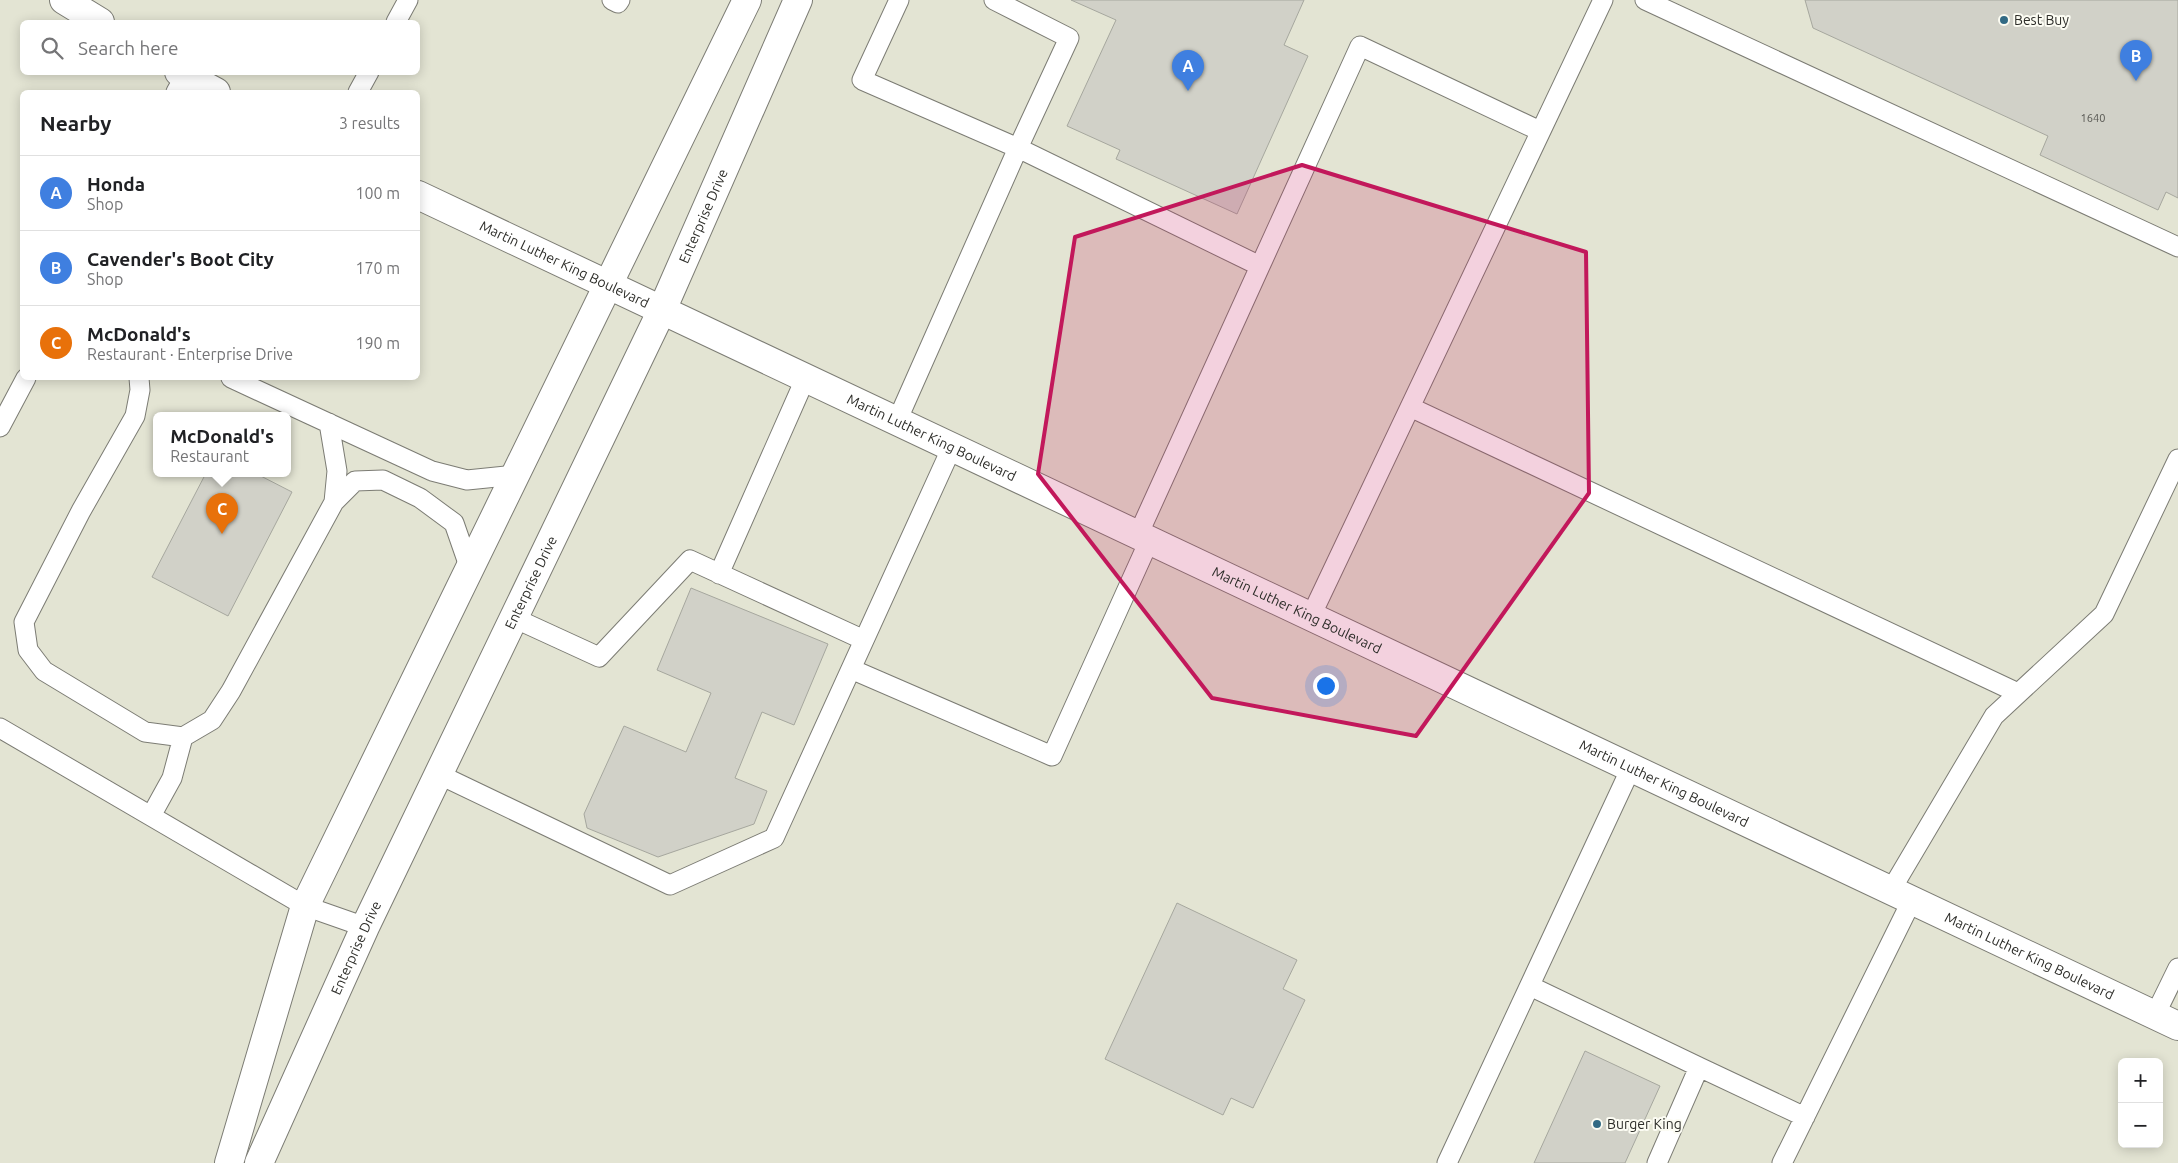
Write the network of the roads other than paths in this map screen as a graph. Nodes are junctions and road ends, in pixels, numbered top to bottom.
1 (64, 0) edge
2 (408, 0) edge
3 (612, 0) edge
4 (620, 0) edge
5 (747, 0) edge
6 (798, 0) edge
7 (899, 0) edge
8 (994, 0) edge
9 (1603, 0) edge
10 (1645, 0) edge
11 (97, 20) edge
12 (397, 20) edge
13 (367, 75) edge
14 (180, 80) edge
15 (210, 90) edge
16 (359, 90) edge
17 (1540, 131) junction
18 (1018, 148) junction
19 (420, 196) edge
20 (2178, 247) edge
21 (1260, 266) junction
22 (608, 286) junction
23 (662, 310) junction
24 (806, 377) junction
25 (25, 380) edge
26 (139, 380) edge
27 (236, 380) edge
28 (1410, 407) junction
29 (897, 421) junction
30 (329, 423) junction
31 (0, 427) edge
32 (952, 447) junction
33 (2178, 459) edge
34 (516, 474) junction
35 (334, 502) junction
36 (1143, 538) junction
37 (470, 569) junction
38 (719, 574) junction
39 (1311, 616) junction
40 (514, 618) junction
41 (864, 640) junction
42 (851, 669) junction
43 (2018, 693) junction
44 (0, 728) edge
45 (183, 737) junction
46 (1632, 768) junction
47 (438, 774) junction
48 (151, 816) junction
49 (1901, 895) junction
50 (305, 906) junction
51 (365, 927) junction
52 (2178, 968) edge
53 (1530, 986) junction
54 (2167, 1020) edge
55 (1699, 1067) junction
56 (1805, 1117) junction
57 (229, 1163) edge
58 (259, 1163) edge
59 (1447, 1163) edge
60 (1657, 1163) edge
61 (1782, 1163) edge

1 - 11 street
2 - 12 lane
3 - 4 lane
5 - 22 street
6 - 23 street, Enterprise Drive
7 - 18 lane
8 - 18 lane
9 - 17 lane
10 - 20 lane
13 - 16 lane
14 - 15 street
17 - 21 lane
17 - 28 lane
18 - 21 lane
18 - 29 lane
19 - 22 street, Martin Luther King Boulevard
21 - 36 lane
22 - 23 street, Martin Luther King Boulevard
22 - 34 street
23 - 24 street, Martin Luther King Boulevard
23 - 40 street, Enterprise Drive
24 - 29 street, Martin Luther King Boulevard
24 - 38 lane
25 - 31 lane
26 - 45 lane
27 - 30 lane
28 - 39 lane
28 - 43 lane
29 - 32 street, Martin Luther King Boulevard
30 - 34 lane
30 - 35 lane
32 - 36 street, Martin Luther King Boulevard
32 - 41 lane
33 - 43 lane
34 - 37 street
35 - 37 lane
35 - 45 lane
36 - 39 street, Martin Luther King Boulevard
36 - 42 lane
37 - 50 street
38 - 40 lane
38 - 41 lane
39 - 46 street, Martin Luther King Boulevard
40 - 47 street, Enterprise Drive
41 - 42 lane
42 - 47 lane
43 - 49 lane
44 - 48 lane
45 - 48 lane
46 - 49 street, Martin Luther King Boulevard
46 - 53 lane
47 - 51 street, Enterprise Drive
48 - 50 lane
49 - 54 street, Martin Luther King Boulevard
49 - 56 lane
50 - 51 lane
50 - 57 street
51 - 58 street, Enterprise Drive
52 - 54 lane
53 - 55 lane
53 - 59 lane
55 - 56 lane
55 - 60 lane
56 - 61 lane

